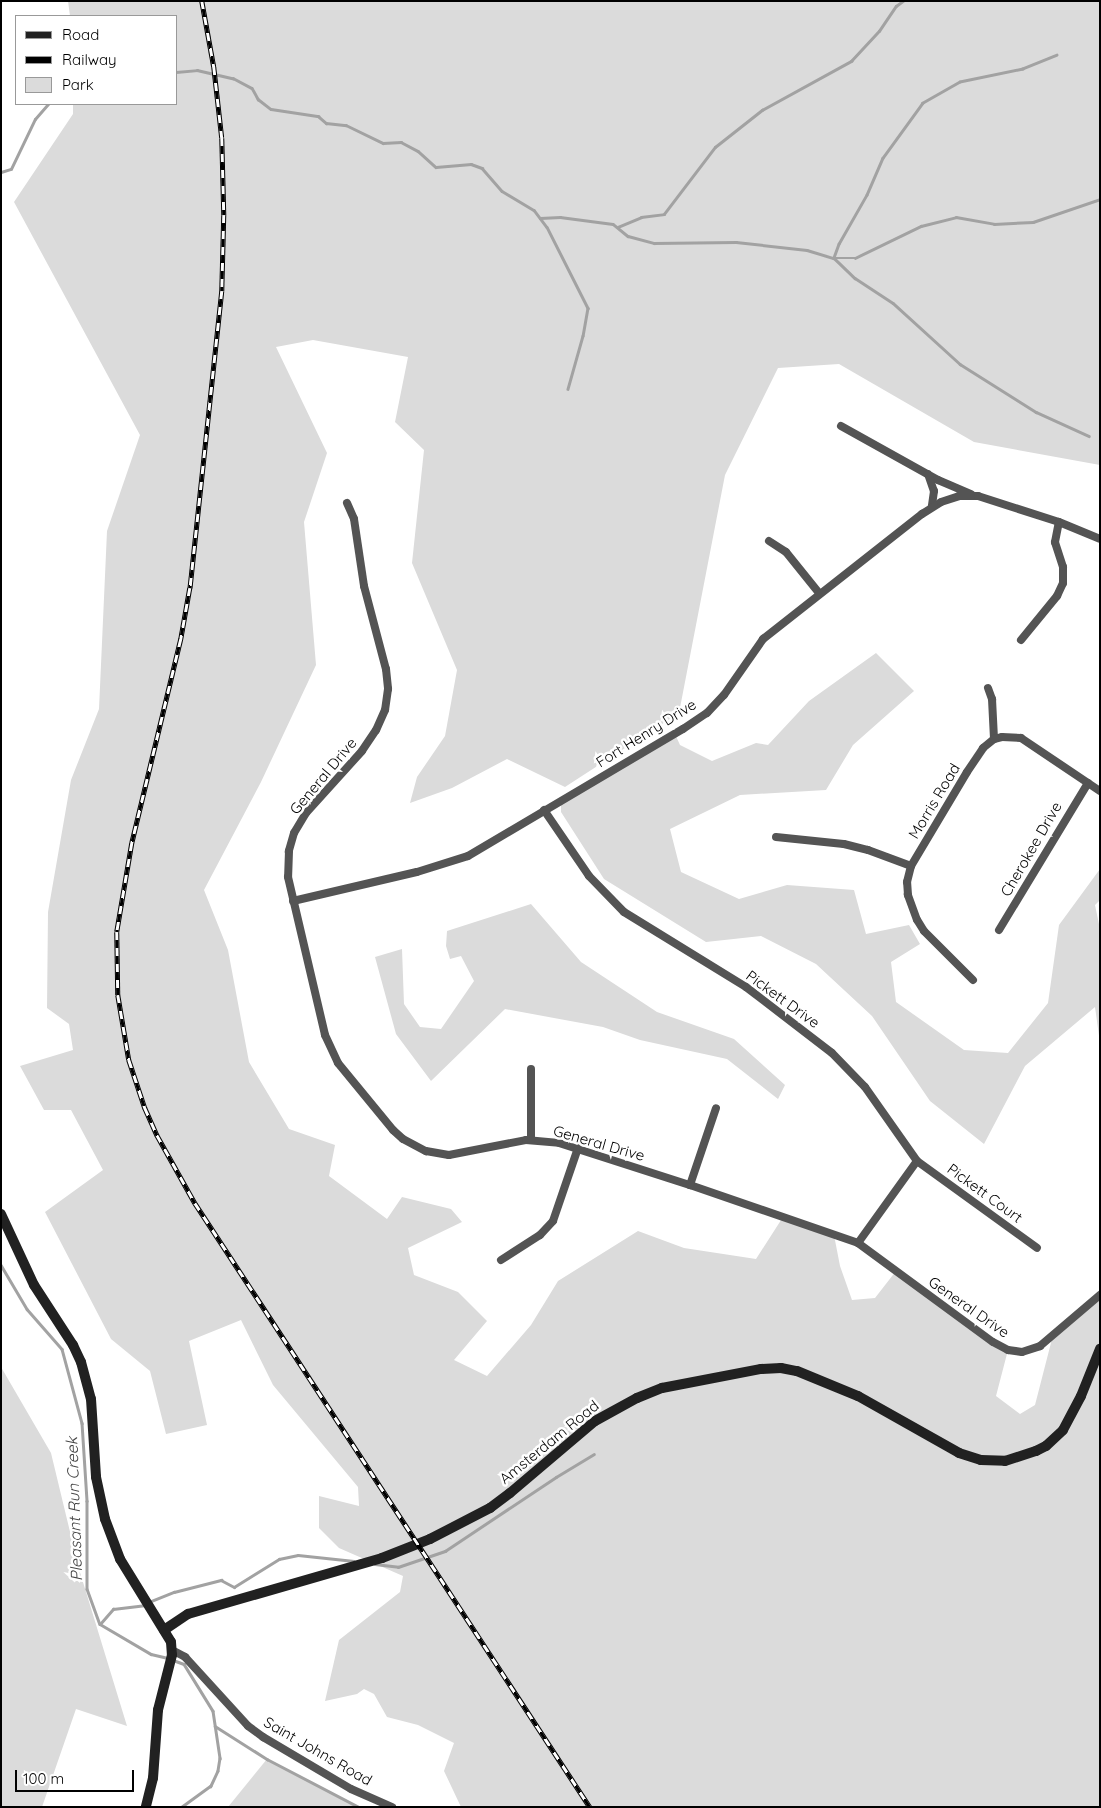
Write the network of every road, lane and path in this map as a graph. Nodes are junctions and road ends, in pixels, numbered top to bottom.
1 (841, 426) dead end
2 (928, 474) junction
3 (978, 496) junction
4 (347, 503) dead end
5 (932, 506) junction
6 (1059, 522) junction
7 (1100, 539) edge
8 (769, 541) dead end
9 (818, 593) junction
10 (1021, 640) dead end
11 (988, 688) dead end
12 (994, 739) junction
13 (1088, 783) junction
14 (1100, 791) edge
15 (544, 810) junction
16 (776, 837) dead end
17 (912, 866) junction
18 (293, 901) junction
19 (999, 930) dead end
20 (973, 980) dead end
21 (530, 1069) dead end
22 (716, 1108) dead end
23 (531, 1140) junction
24 (578, 1148) junction
25 (917, 1161) junction
26 (690, 1185) junction
27 (1, 1214) edge
28 (858, 1243) junction
29 (1037, 1248) dead end
30 (501, 1260) dead end
31 (1100, 1295) edge
32 (1100, 1349) edge
33 (164, 1630) junction
34 (172, 1652) junction
35 (146, 1807) edge
36 (392, 1807) edge

1 - 2 street
2 - 3 street
2 - 5 street
3 - 5 street, Fort Henry Drive
3 - 6 street, Fort Henry Drive
4 - 18 street, General Drive
5 - 9 street, Fort Henry Drive
6 - 7 street, Fort Henry Drive
6 - 10 street
8 - 9 street
9 - 15 street, Fort Henry Drive
11 - 12 street
12 - 13 street
12 - 17 street, Morris Road
13 - 14 street
13 - 19 street, Cherokee Drive
15 - 18 street, Fort Henry Drive
15 - 25 street, Pickett Drive
16 - 17 street
17 - 20 street, Morris Road
18 - 23 street, General Drive
21 - 23 street
22 - 26 street
23 - 24 street, General Drive
24 - 26 street, General Drive
24 - 30 street
25 - 28 street
25 - 29 street, Pickett Court
26 - 28 street, General Drive
27 - 33 street
28 - 31 street, General Drive
32 - 33 street, Amsterdam Road
33 - 34 street
34 - 35 street
34 - 36 street, Saint Johns Road

